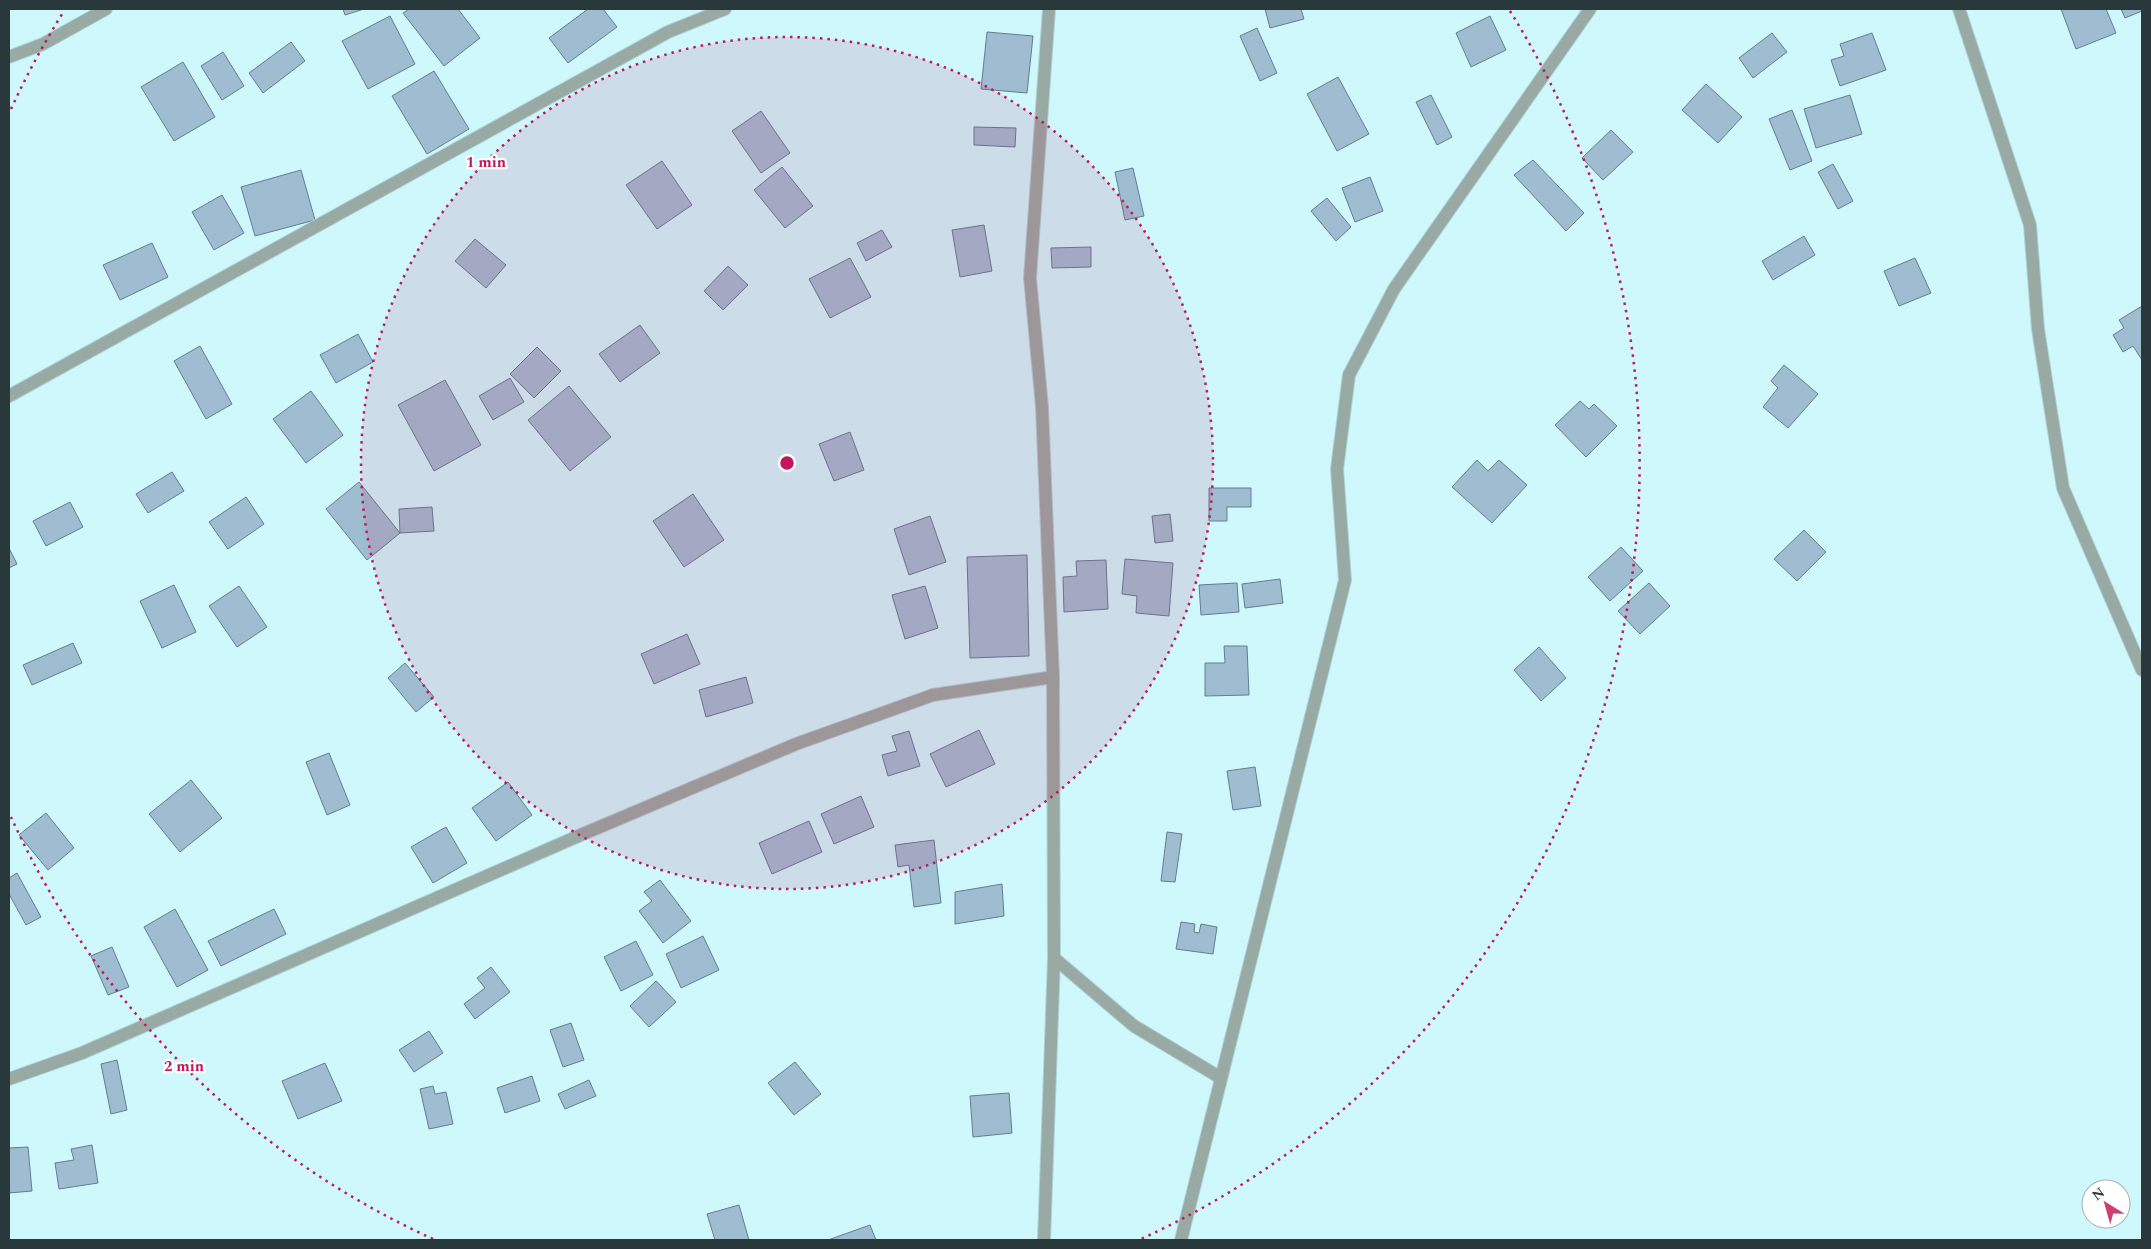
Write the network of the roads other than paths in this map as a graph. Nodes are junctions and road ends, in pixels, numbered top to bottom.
1 (106, 9) edge
2 (725, 9) edge
3 (1049, 9) edge
4 (1590, 9) edge
5 (1959, 9) edge
6 (9, 57) edge
7 (9, 396) edge
8 (2142, 670) edge
9 (1053, 677) junction
10 (1054, 958) junction
11 (1221, 1078) junction
12 (9, 1079) edge
13 (1044, 1240) edge
14 (1181, 1240) edge

1 - 6 street
2 - 7 street
3 - 9 street
4 - 11 street
5 - 8 street
9 - 10 street
9 - 12 street
10 - 11 street
10 - 13 street
11 - 14 street

